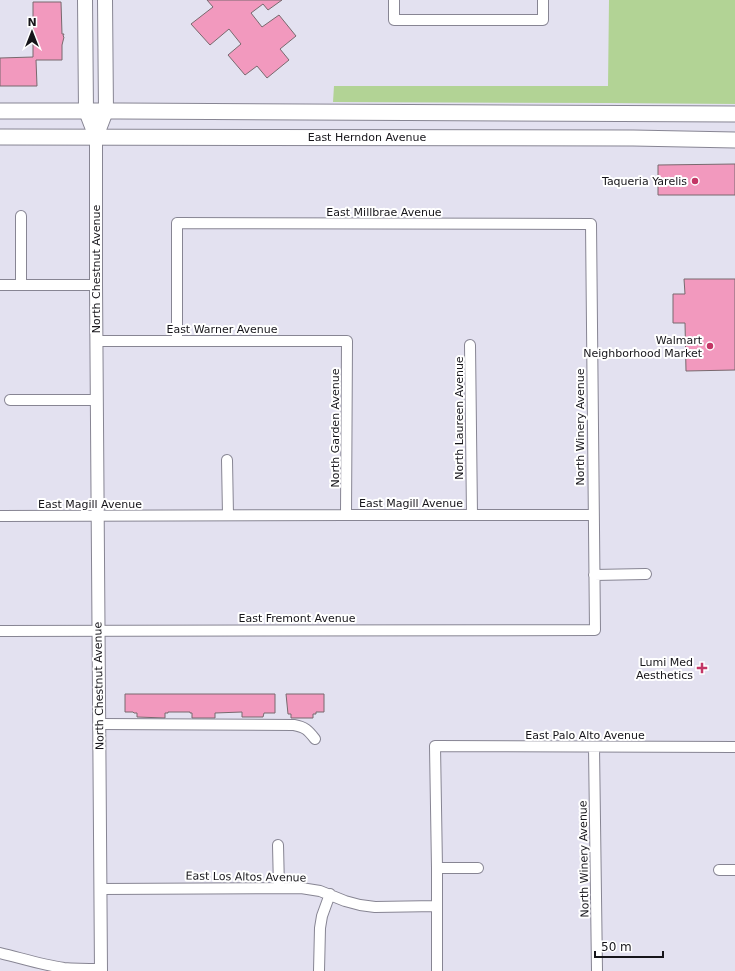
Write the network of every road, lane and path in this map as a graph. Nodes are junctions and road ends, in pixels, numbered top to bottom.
1 (85, 0) edge
2 (105, 0) edge
3 (394, 0) edge
4 (543, 0) edge
5 (0, 111) edge
6 (86, 111) junction
7 (106, 111) junction
8 (735, 114) edge
9 (0, 137) edge
10 (96, 137) junction
11 (735, 140) edge
12 (21, 216) dead end
13 (591, 224) joint
14 (0, 285) edge
15 (21, 285) junction
16 (96, 285) junction
17 (97, 340) junction
18 (177, 341) junction
19 (347, 341) joint
20 (470, 345) dead end
21 (10, 400) dead end
22 (97, 400) junction
23 (227, 460) dead end
24 (228, 515) junction
25 (346, 515) junction
26 (472, 515) junction
27 (593, 515) junction
28 (0, 516) edge
29 (98, 516) junction
30 (646, 574) dead end
31 (594, 575) junction
32 (0, 630) edge
33 (99, 630) junction
34 (595, 630) joint
35 (100, 724) junction
36 (315, 738) dead end
37 (594, 747) junction
38 (735, 747) edge
39 (278, 845) dead end
40 (437, 868) junction
41 (478, 868) dead end
42 (719, 870) dead end
43 (735, 870) edge
44 (278, 888) junction
45 (101, 889) junction
46 (330, 894) junction
47 (437, 906) junction
48 (0, 953) edge
49 (101, 970) edge
50 (319, 971) edge
51 (437, 971) edge
52 (597, 971) edge

1 - 6 main road, North Chestnut Avenue
2 - 7 main road, North Chestnut Avenue
3 - 4 street
5 - 6 main road
6 - 7 main road
6 - 10 main road, North Chestnut Avenue
7 - 8 main road
7 - 10 main road, North Chestnut Avenue
9 - 10 main road, East Herndon Avenue
10 - 11 main road, East Herndon Avenue
10 - 16 street, North Chestnut Avenue
12 - 15 street
13 - 18 street, East Millbrae Avenue
13 - 27 street, North Winery Avenue
14 - 15 street
15 - 16 street
16 - 17 street, North Chestnut Avenue
17 - 18 street, East Warner Avenue
17 - 22 street, North Chestnut Avenue
18 - 19 street, East Warner Avenue
19 - 25 street, North Garden Avenue
20 - 26 street, North Laureen Avenue
21 - 22 street
22 - 29 street, North Chestnut Avenue
23 - 24 street
24 - 25 street, East Magill Avenue
24 - 29 street, East Magill Avenue
25 - 26 street, East Magill Avenue
26 - 27 street, East Magill Avenue
27 - 31 street, North Winery Avenue
28 - 29 street, East Magill Avenue
29 - 33 street, North Chestnut Avenue
30 - 31 street
31 - 34 street, North Winery Avenue
32 - 33 street, East Fremont Avenue
33 - 34 street, East Fremont Avenue
33 - 35 street, North Chestnut Avenue
35 - 36 street
35 - 45 street, North Chestnut Avenue
37 - 38 street, East Palo Alto Avenue
37 - 40 street, East Palo Alto Avenue
37 - 52 street, North Winery Avenue
39 - 44 street
40 - 41 street
40 - 47 street
42 - 43 street
44 - 45 street, East Los Altos Avenue
44 - 46 street, East Los Altos Avenue
45 - 49 street, North Chestnut Avenue
46 - 47 street, East Los Altos Avenue
46 - 50 street
47 - 51 street
48 - 49 street

